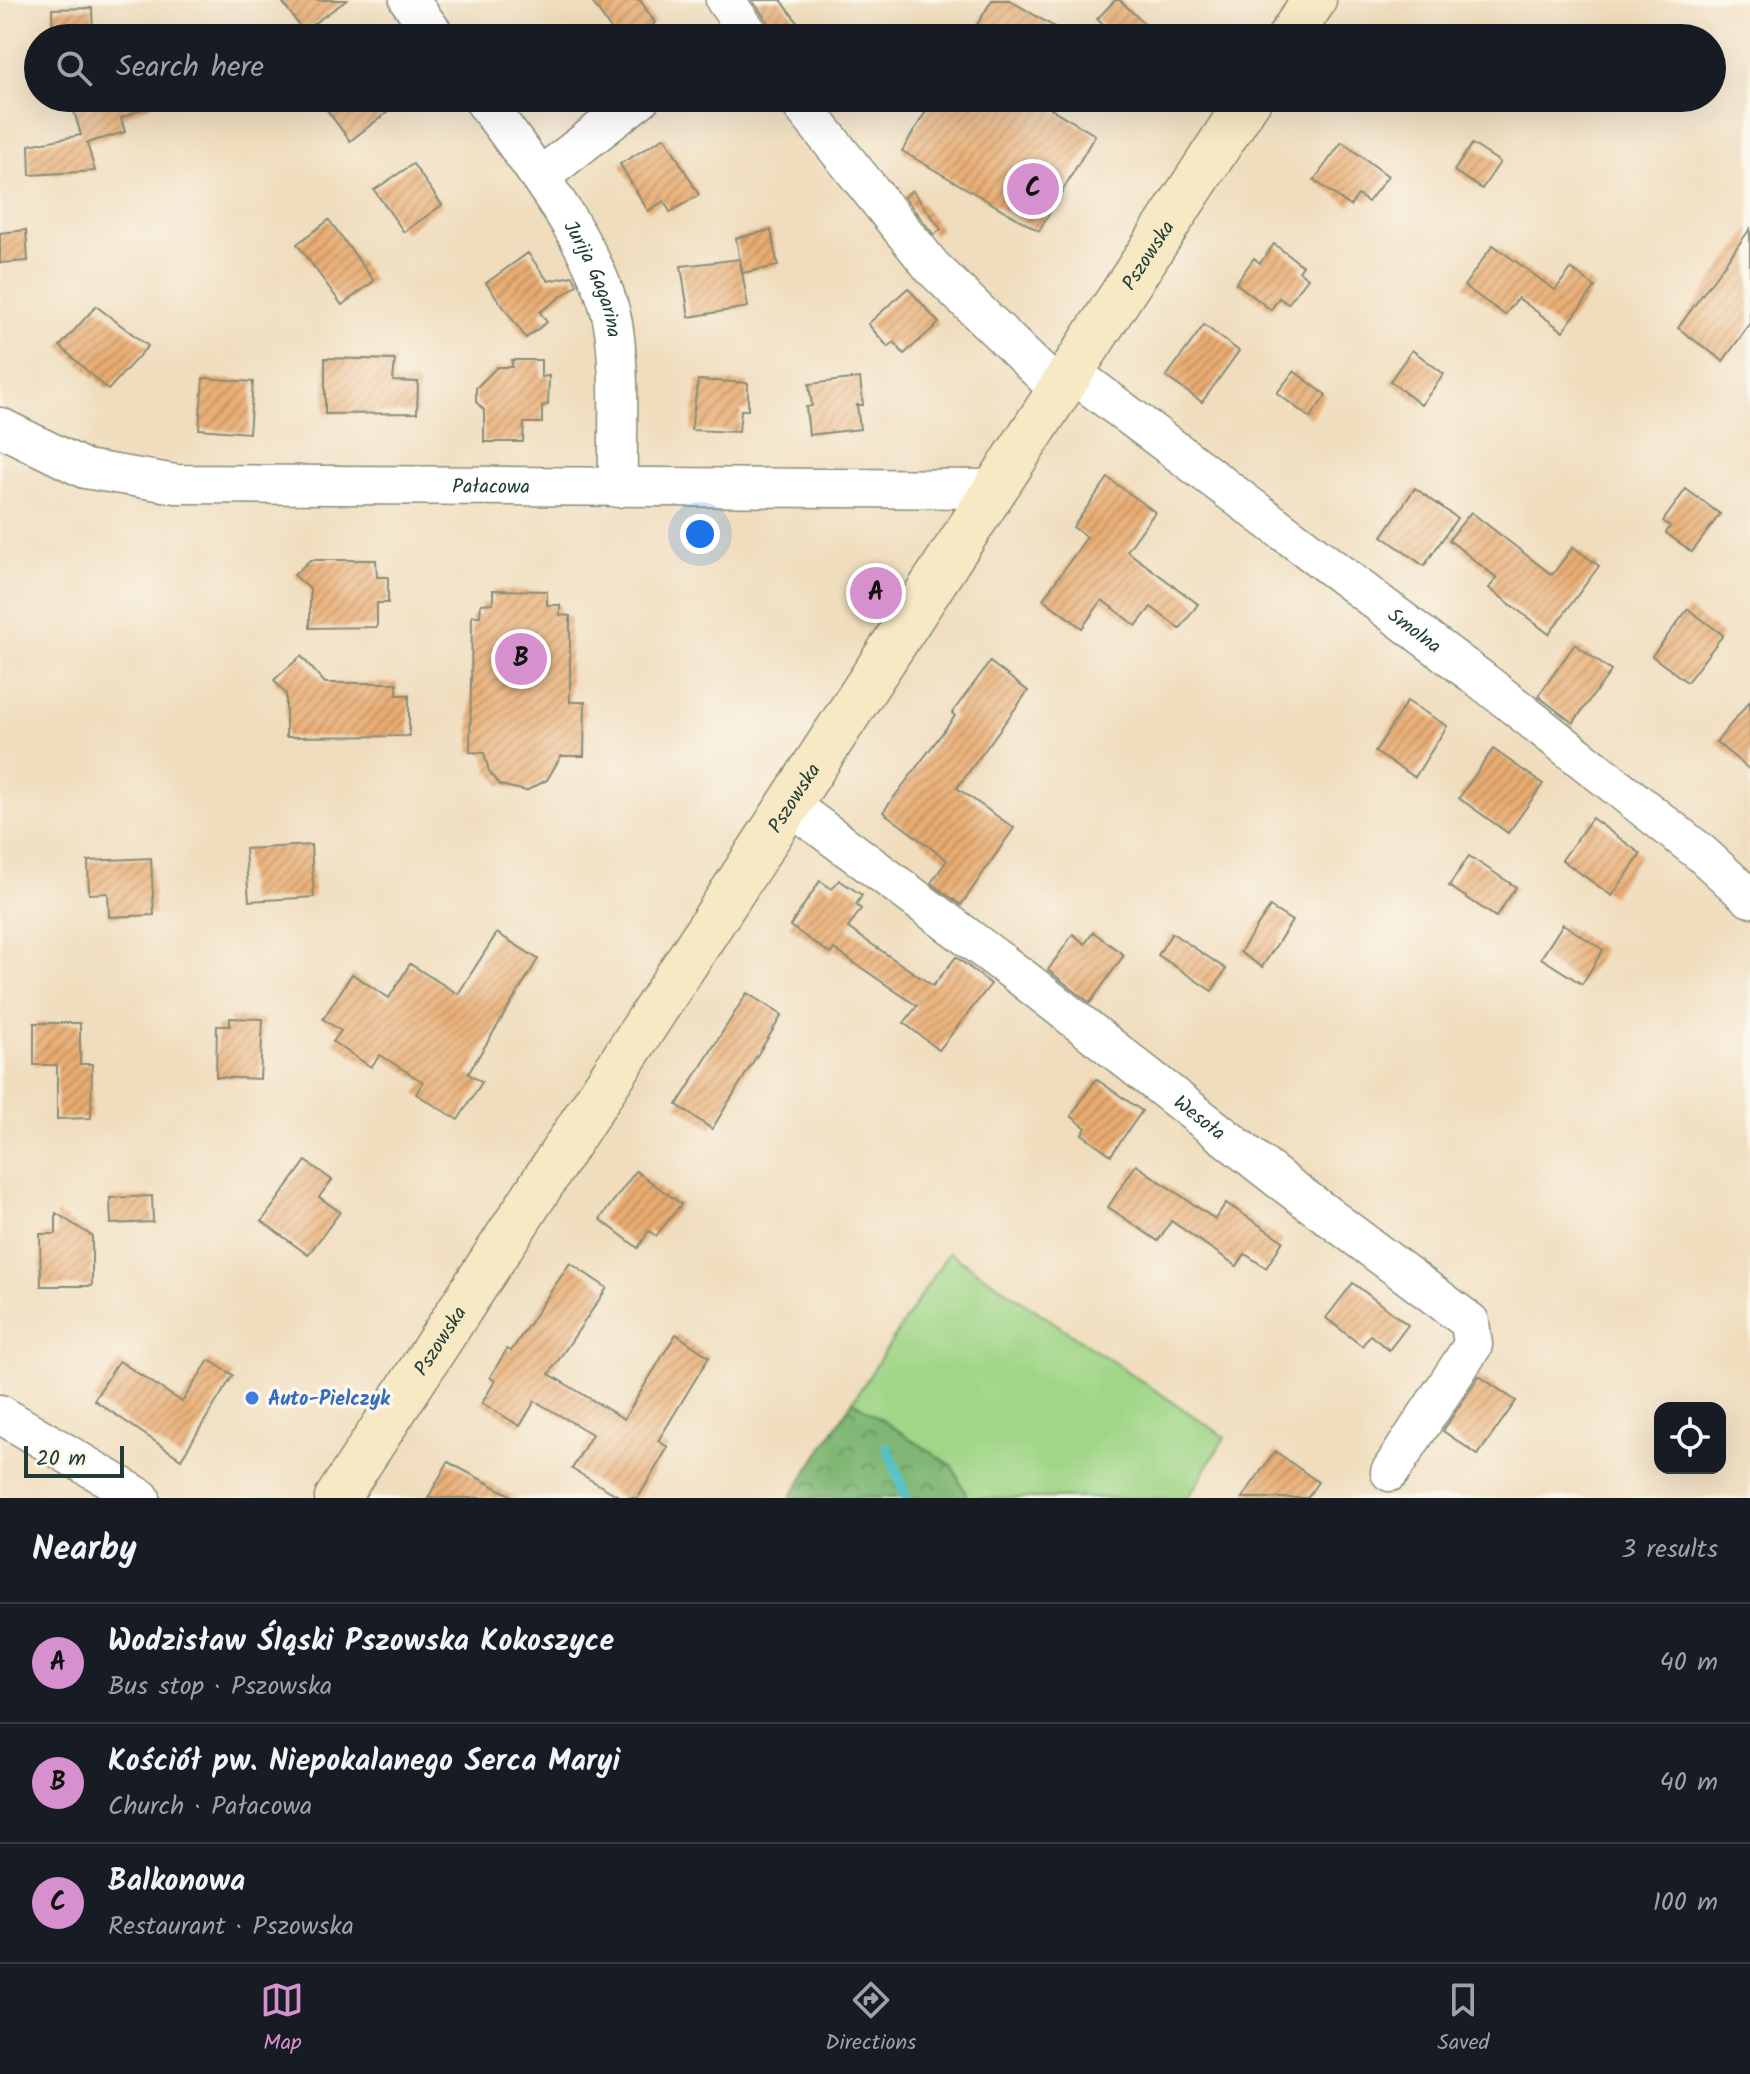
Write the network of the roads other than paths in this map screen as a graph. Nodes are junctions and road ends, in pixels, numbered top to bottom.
1 (409, 0) edge
2 (1314, 0) edge
3 (427, 24) edge
4 (1298, 24) edge
5 (492, 112) edge
6 (623, 112) edge
7 (807, 112) edge
8 (1241, 112) edge
9 (540, 177) junction
10 (1065, 381) junction
11 (0, 427) edge
12 (618, 488) junction
13 (994, 489) junction
14 (791, 806) junction
15 (1750, 898) edge
16 (0, 1414) edge
17 (1390, 1472) dead end
18 (141, 1498) edge
19 (337, 1498) edge

1 - 3 street
2 - 4 main road
5 - 9 street, Jurija Gagarina
6 - 9 street
7 - 10 street, Smolna
8 - 10 main road, Pszowska
9 - 12 street, Jurija Gagarina
10 - 13 main road, Pszowska
10 - 15 street, Smolna
11 - 12 street, Pałacowa
12 - 13 street, Pałacowa
13 - 14 main road, Pszowska
14 - 17 street, Wesoła
14 - 19 main road, Pszowska
16 - 18 street

